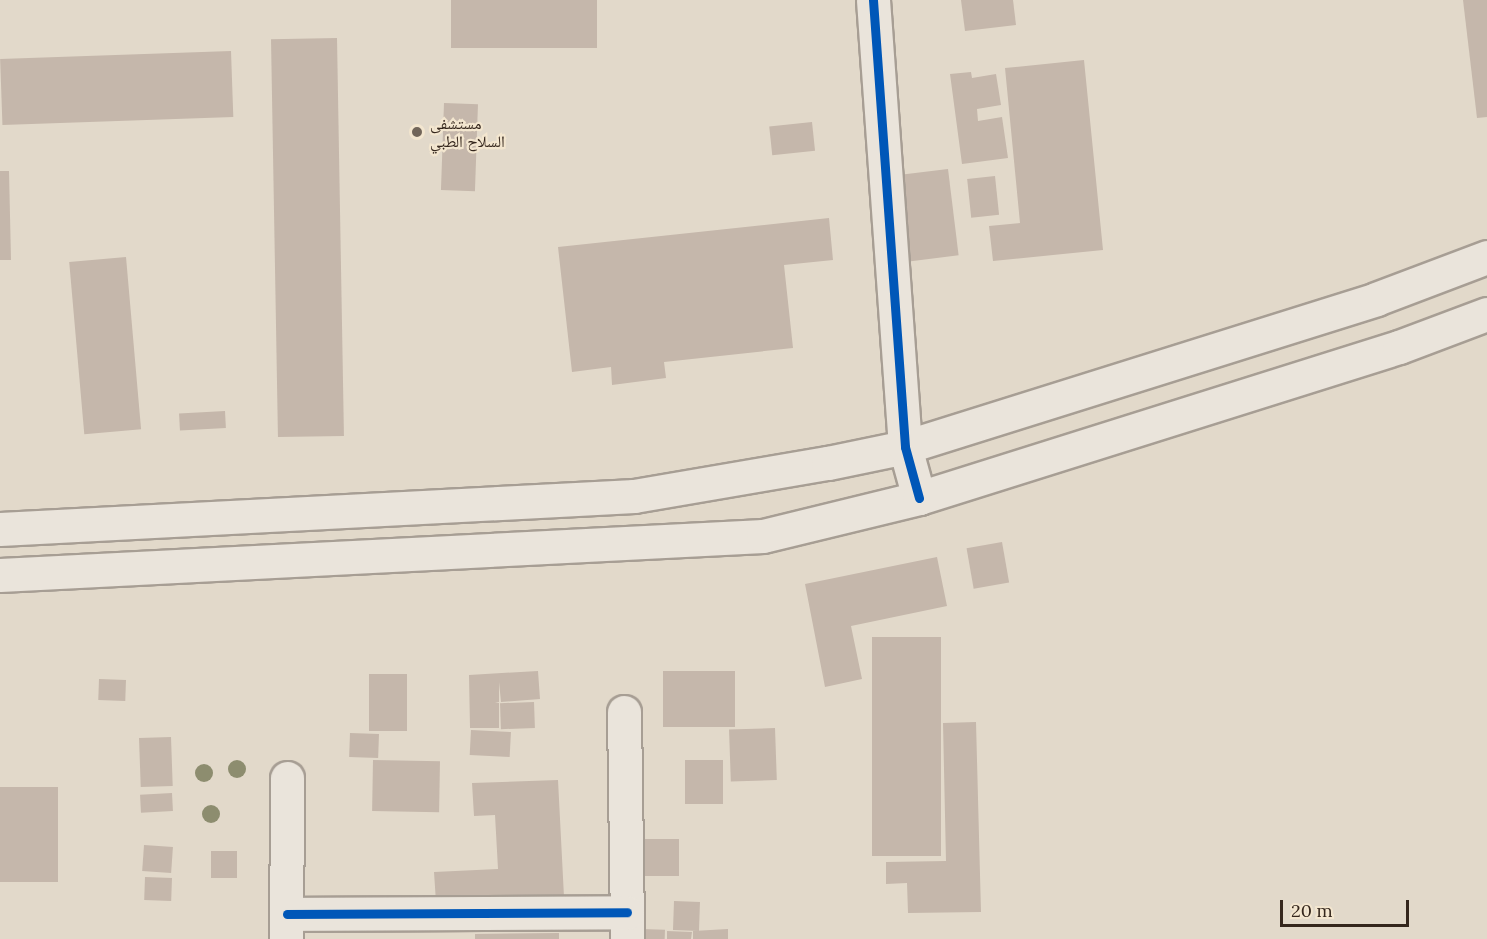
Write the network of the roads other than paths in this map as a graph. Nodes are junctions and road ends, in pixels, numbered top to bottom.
1 (873, 0) edge
2 (1487, 257) edge
3 (1487, 314) edge
4 (905, 447) junction
5 (919, 498) junction
6 (0, 529) edge
7 (0, 575) edge
8 (624, 712) dead end
9 (287, 778) dead end
10 (627, 925) edge
11 (287, 926) edge

1 - 4 main road
2 - 4 main road
3 - 5 main road
4 - 5 main road
4 - 6 main road
5 - 7 main road
8 - 10 main road
9 - 11 main road
10 - 11 main road

